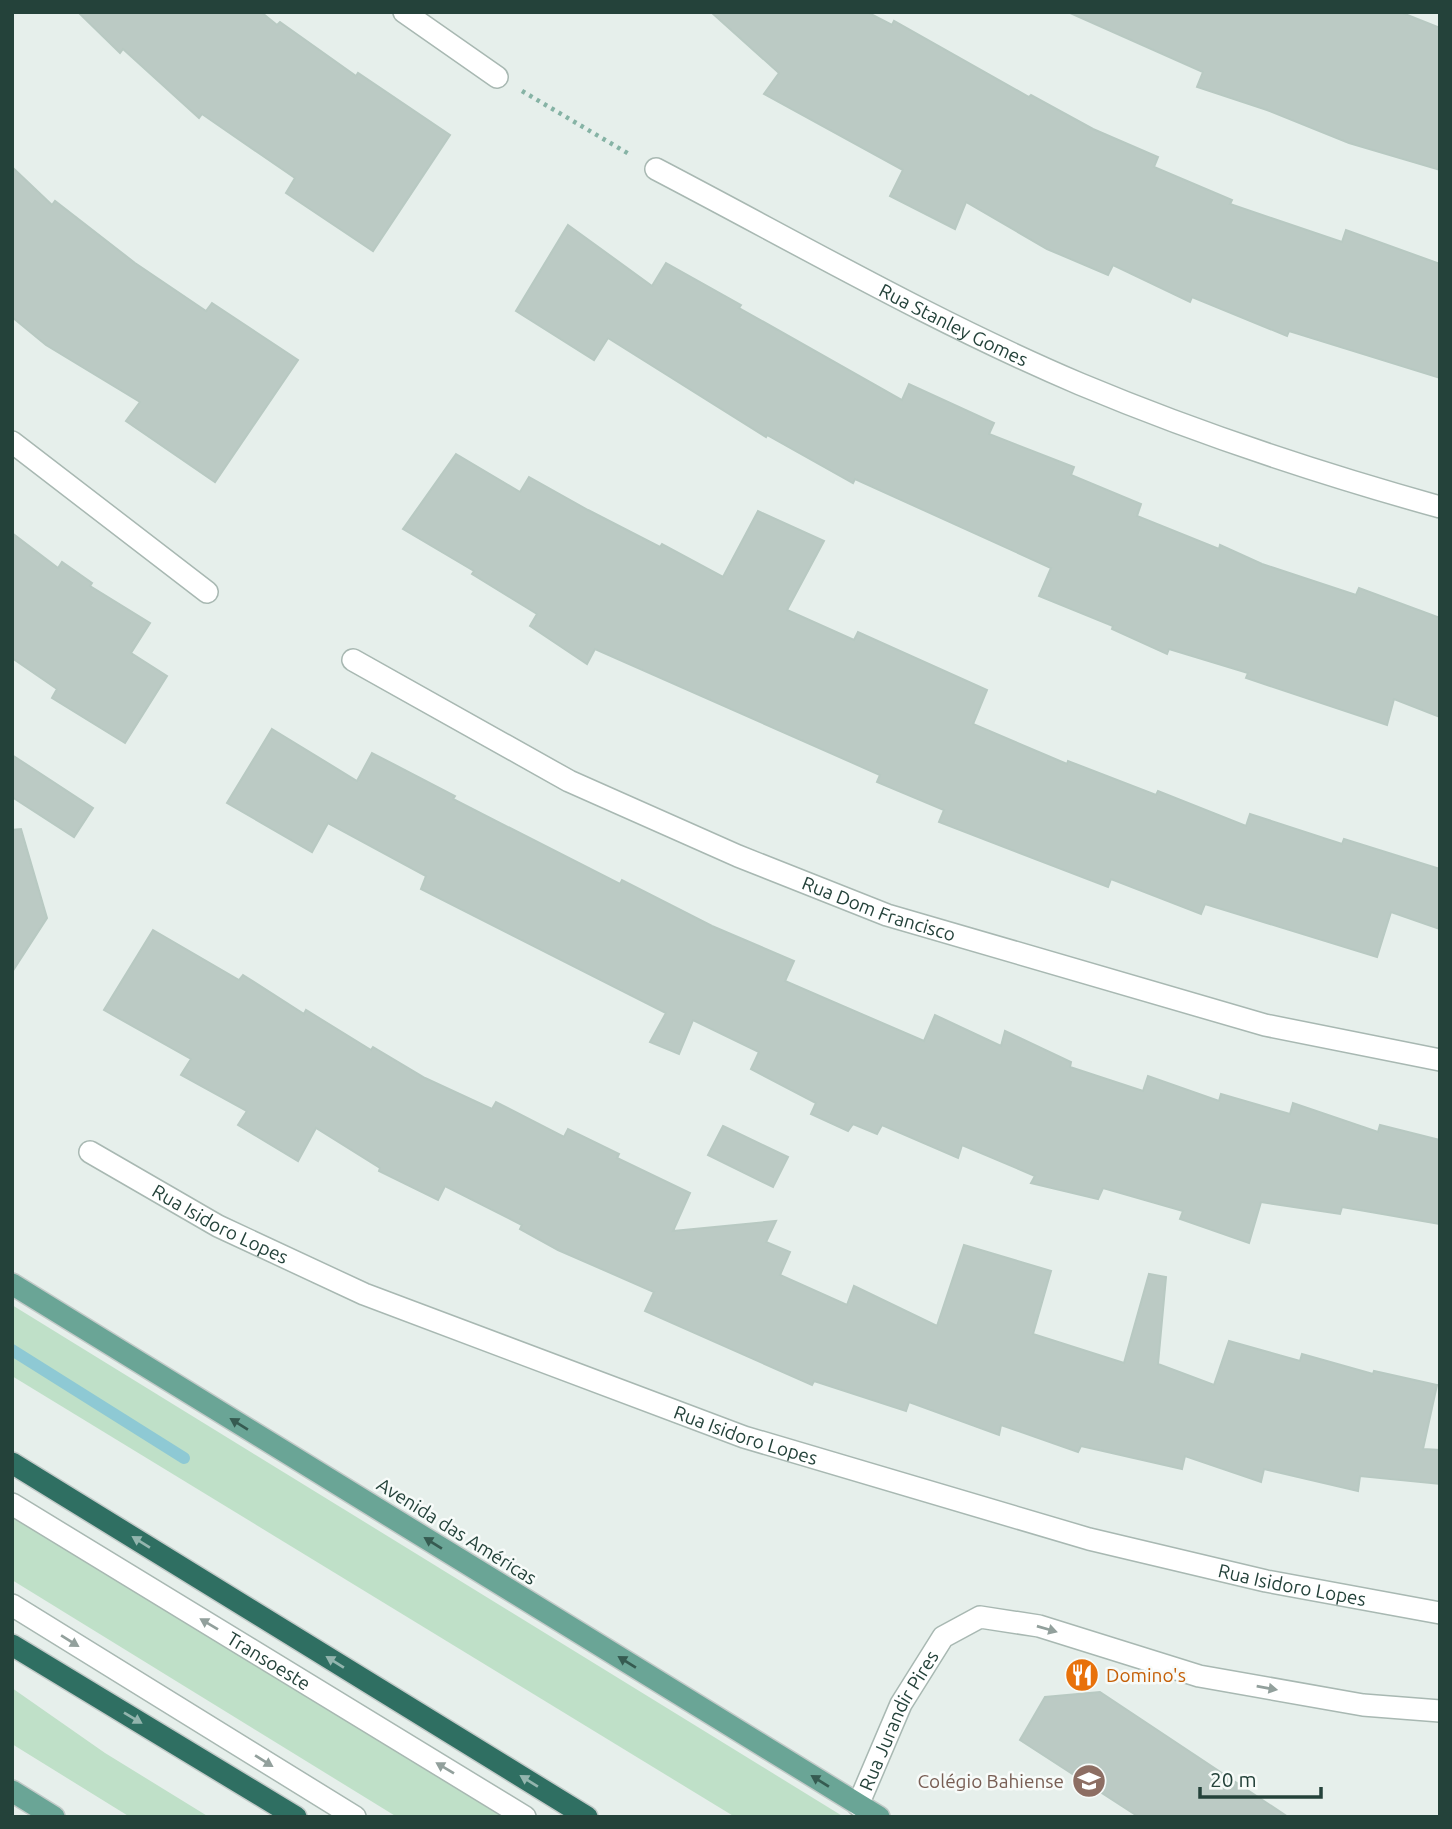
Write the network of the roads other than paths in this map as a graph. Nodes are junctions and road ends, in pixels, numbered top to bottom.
1 (404, 12) edge
2 (497, 77) road end
3 (656, 169) road end
4 (12, 442) edge
5 (1440, 507) edge
6 (207, 592) dead end
7 (353, 660) dead end
8 (1440, 1060) edge
9 (90, 1152) dead end
10 (12, 1284) edge
11 (12, 1463) edge
12 (12, 1504) edge
13 (12, 1605) edge
14 (1440, 1613) edge
15 (12, 1645) edge
16 (1440, 1711) edge
17 (12, 1791) edge
18 (858, 1805) junction
19 (40, 1813) edge
20 (296, 1817) edge
21 (355, 1817) edge
22 (524, 1817) edge
23 (587, 1817) edge
24 (879, 1817) edge

1 - 2 street
3 - 5 street, Rua Stanley Gomes
4 - 6 street
7 - 8 street, Rua Dom Francisco
9 - 14 street, Rua Isidoro Lopes
18 -> 10 main road, Avenida das Américas
23 -> 11 highway
22 -> 12 street, Transoeste
13 -> 21 street
15 -> 20 highway
18 -> 16 street, Rua Jurandir Pires
17 - 19 main road
18 - 24 main road, Avenida das Américas

